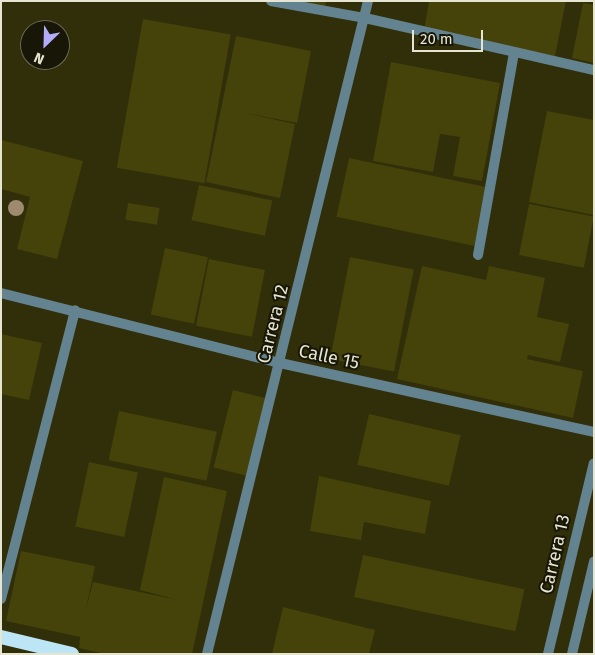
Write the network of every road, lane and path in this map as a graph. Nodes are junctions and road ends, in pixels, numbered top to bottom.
1 (271, 1) edge
2 (368, 1) edge
3 (364, 18) junction
4 (514, 52) junction
5 (594, 70) edge
6 (478, 255) dead end
7 (1, 292) edge
8 (75, 310) junction
9 (280, 363) junction
10 (594, 432) edge
11 (594, 463) edge
12 (594, 562) edge
13 (1, 600) edge
14 (1, 637) edge
15 (72, 654) edge
16 (207, 654) edge
17 (548, 654) edge
18 (572, 654) edge

1 - 3 street
2 - 3 street, Carrera 12
3 - 4 street
3 - 9 street, Carrera 12
4 - 5 street
4 - 6 street
7 - 8 street, Calle 15
8 - 9 street, Calle 15
8 - 13 street
9 - 10 street, Calle 15
9 - 16 street, Carrera 12
11 - 17 street, Carrera 13
12 - 18 street
14 - 15 highway

